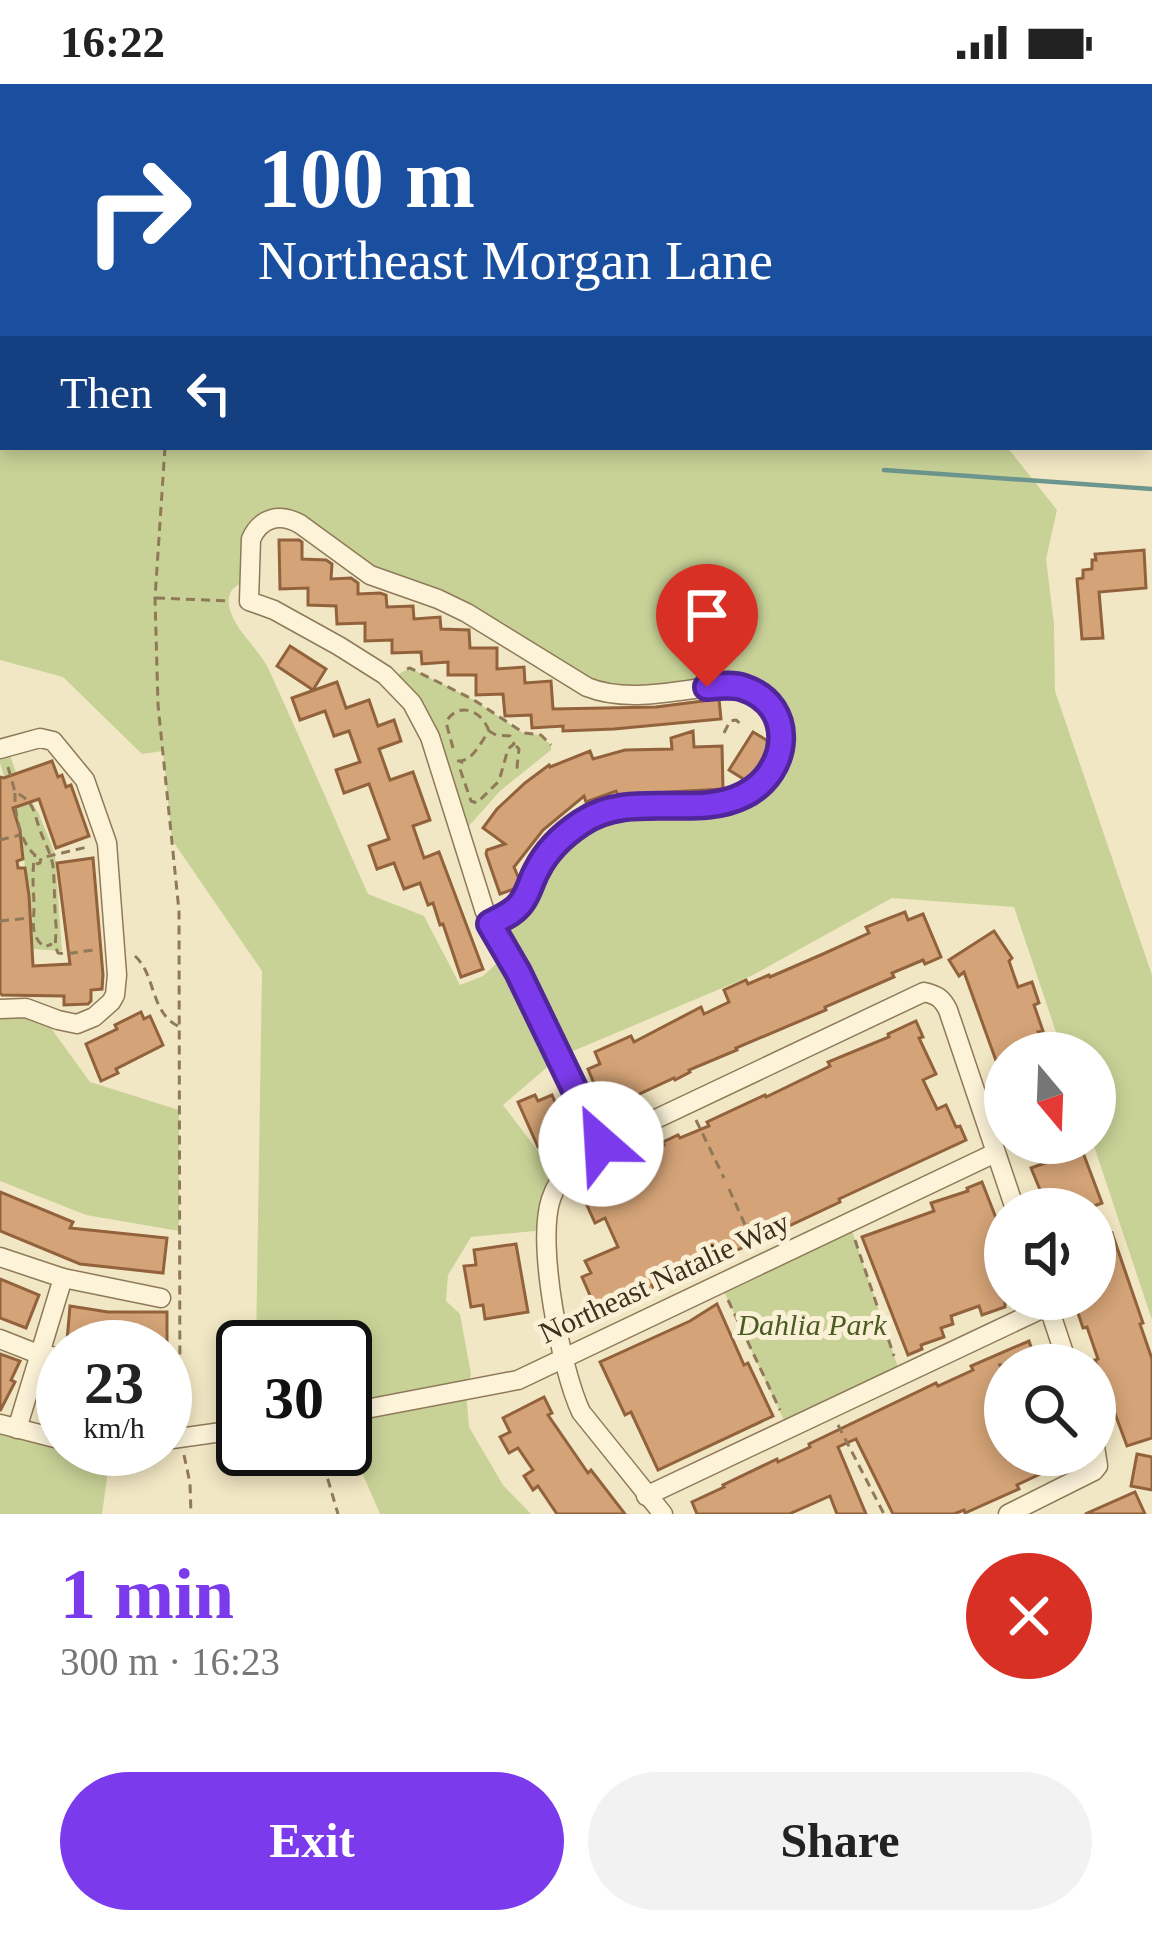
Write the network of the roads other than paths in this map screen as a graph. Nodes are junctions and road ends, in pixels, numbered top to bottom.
1 (1, 748) edge
2 (490, 924) junction
3 (0, 1009) edge
4 (984, 1120) edge
5 (601, 1144) junction
6 (984, 1158) edge
7 (0, 1257) edge
8 (63, 1279) junction
9 (161, 1298) dead end
10 (49, 1320) edge
11 (1010, 1320) edge
12 (0, 1339) edge
13 (36, 1353) edge
14 (563, 1358) junction
15 (36, 1359) edge
16 (372, 1409) edge
17 (9, 1426) edge
18 (1085, 1476) edge
19 (646, 1496) junction
20 (663, 1514) edge
21 (1008, 1514) edge

1 - 3 street
2 - 2 street
2 - 5 street
4 - 5 street
5 - 14 street
6 - 14 street, Northeast Natalie Way
7 - 8 street
8 - 9 street
8 - 10 street
11 - 19 street
12 - 13 street
14 - 16 street, Northeast Natalie Way
14 - 19 street
15 - 17 street
18 - 21 street
19 - 20 street

